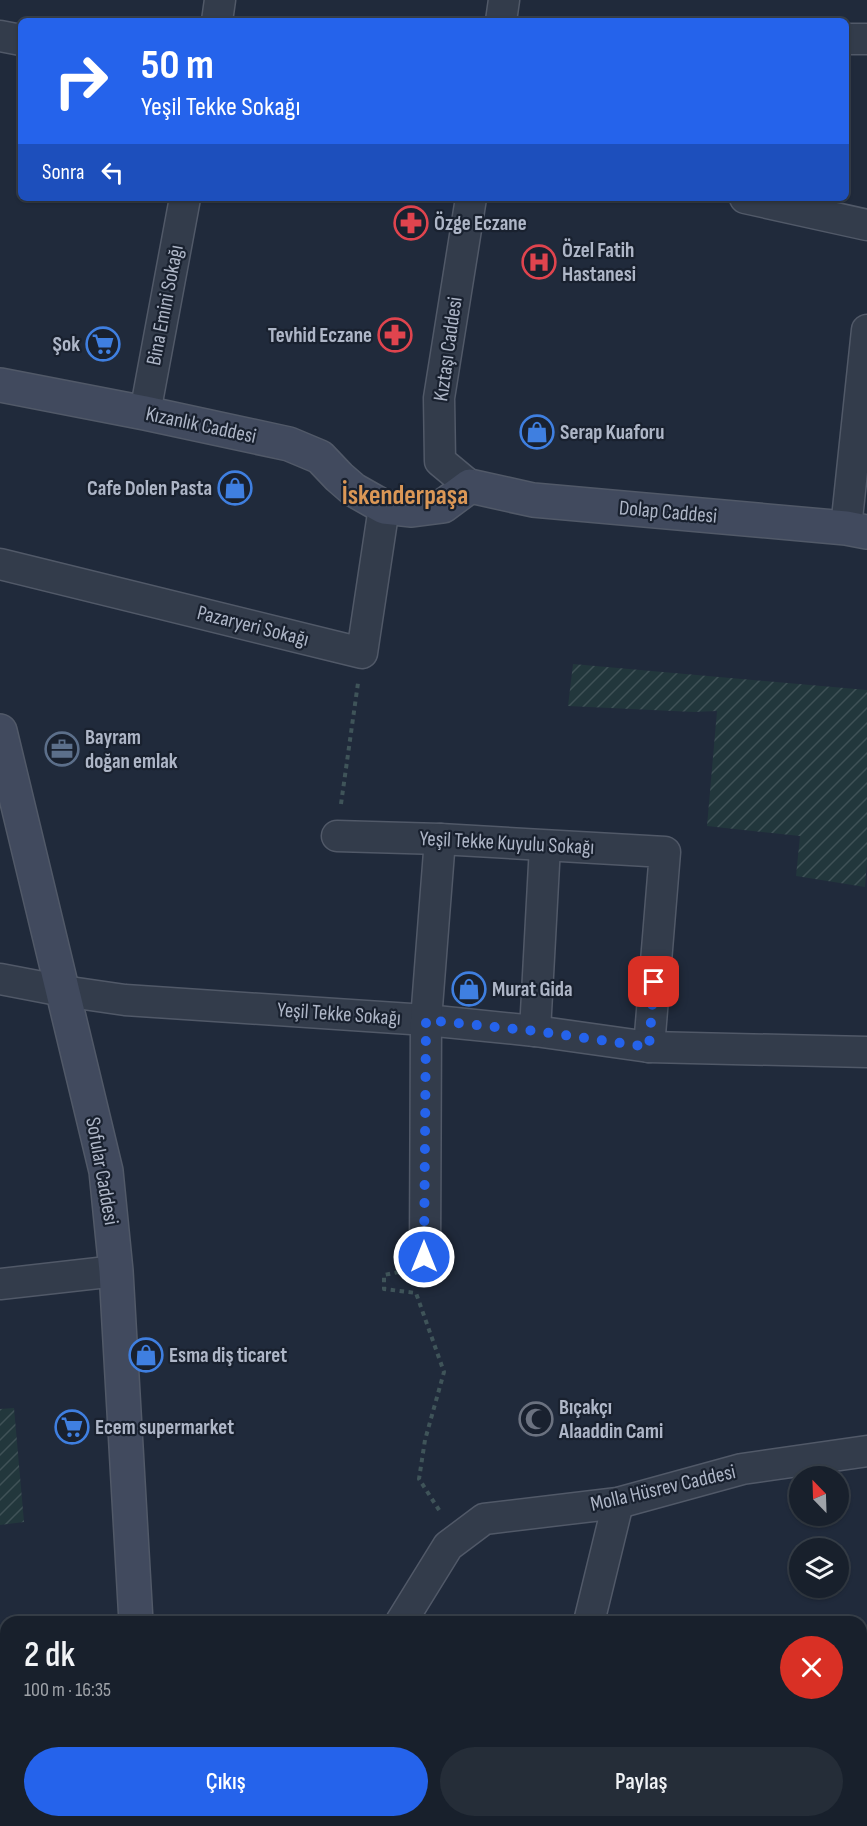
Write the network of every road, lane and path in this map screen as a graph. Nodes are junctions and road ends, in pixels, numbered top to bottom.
1 (220, 0) edge
2 (504, 0) edge
3 (217, 18) edge
4 (501, 18) edge
5 (0, 36) edge
6 (18, 39) edge
7 (849, 39) edge
8 (867, 39) edge
9 (184, 201) edge
10 (471, 201) edge
11 (759, 201) edge
12 (867, 225) edge
13 (867, 330) edge
14 (0, 385) edge
15 (144, 413) junction
16 (470, 486) junction
17 (384, 507) junction
18 (857, 530) edge
19 (0, 564) edge
20 (362, 653) junction
21 (0, 731) edge
22 (337, 836) joint
23 (440, 839) junction
24 (544, 846) junction
25 (0, 979) edge
26 (63, 991) junction
27 (426, 1020) junction
28 (535, 1031) junction
29 (649, 1047) junction
30 (867, 1052) edge
31 (424, 1257) joint
32 (116, 1271) junction
33 (0, 1284) edge
34 (867, 1452) edge
35 (618, 1503) junction
36 (458, 1539) junction
37 (136, 1616) edge
38 (405, 1616) edge
39 (590, 1616) edge

1 - 3 street
2 - 4 street
5 - 6 street
7 - 8 street
9 - 15 street, Bina Emini Sokağı
10 - 16 street, Kıztaşı Caddesi
11 - 12 street
13 - 18 street
14 - 15 main road, Kızanlık Caddesi
15 - 17 main road, Kızanlık Caddesi
16 - 17 main road
16 - 18 main road, Dolap Caddesi
17 - 20 street
19 - 20 street, Pazaryeri Sokağı
20 - 22 path
21 - 26 main road, Sofular Caddesi
22 - 23 street, Yeşil Tekke Kuyulu Sokağı
23 - 24 street, Yeşil Tekke Kuyulu Sokağı
23 - 27 street
24 - 28 street
24 - 29 street, Yeşil Tekke Kuyulu Sokağı
25 - 26 street, Yeşil Tekke Sokağı
26 - 27 street, Yeşil Tekke Sokağı
26 - 32 main road, Sofular Caddesi
27 - 28 street, Yeşil Tekke Sokağı
27 - 31 street
28 - 29 street, Yeşil Tekke Sokağı
29 - 30 street, Yeşil Tekke Sokağı
31 - 36 path
32 - 33 street
32 - 37 main road, Sofular Caddesi
34 - 35 street, Molla Hüsrev Caddesi
35 - 36 street, Molla Hüsrev Caddesi
35 - 39 street
36 - 38 street, Molla Hüsrev Caddesi

